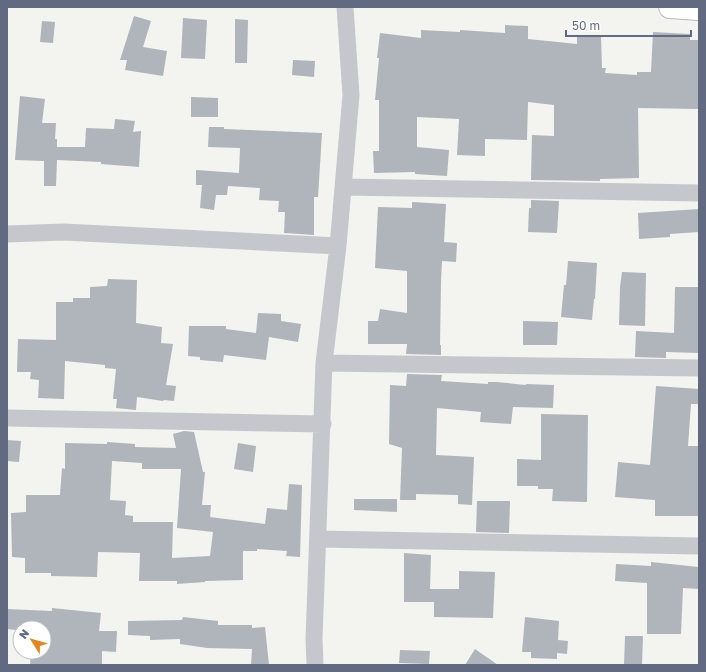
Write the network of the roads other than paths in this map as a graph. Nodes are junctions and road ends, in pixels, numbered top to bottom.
1 (345, 7) edge
2 (670, 7) edge
3 (699, 9) edge
4 (343, 187) junction
5 (699, 193) edge
6 (7, 234) edge
7 (338, 246) junction
8 (324, 363) junction
9 (699, 368) edge
10 (7, 418) edge
11 (323, 424) junction
12 (318, 539) junction
13 (699, 546) edge
14 (314, 665) edge

1 - 4 street
2 - 3 highway
4 - 5 street
4 - 7 street
6 - 7 street
7 - 8 street
8 - 9 street
8 - 11 street
10 - 11 street
11 - 12 street
12 - 13 street
12 - 14 street

